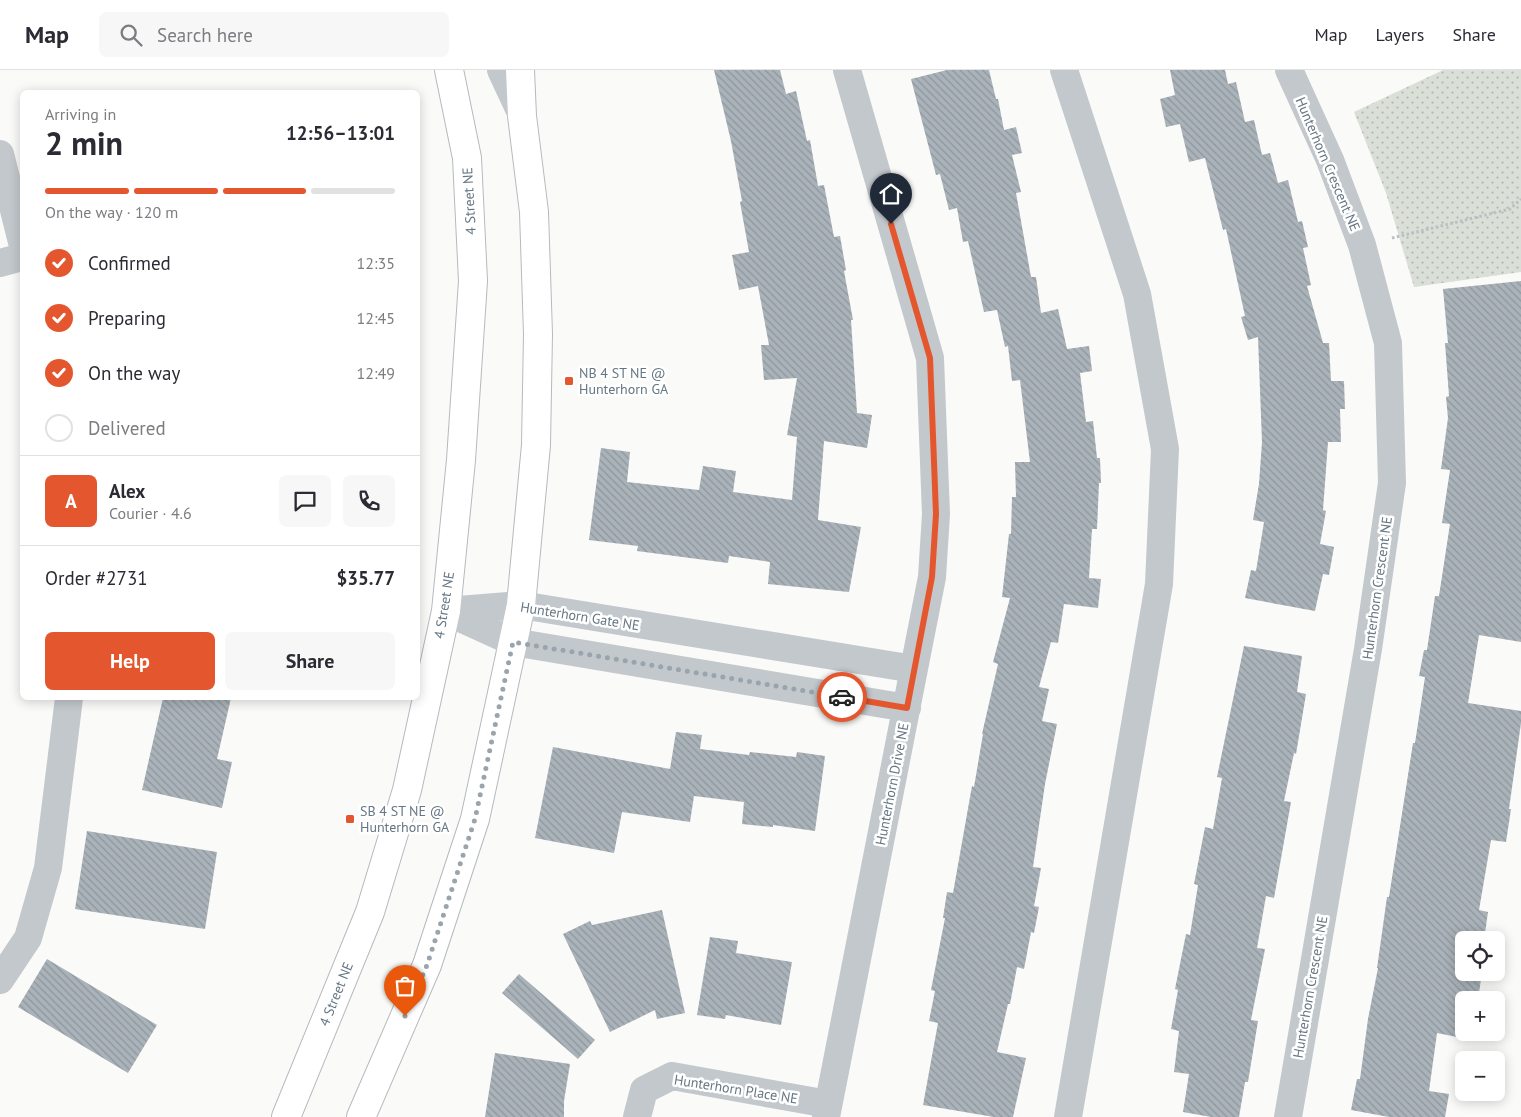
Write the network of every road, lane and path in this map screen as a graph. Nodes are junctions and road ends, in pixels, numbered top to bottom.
1 (449, 70) edge
2 (501, 70) edge
3 (520, 70) edge
4 (847, 70) edge
5 (1064, 70) edge
6 (1289, 70) edge
7 (522, 116) junction
8 (0, 154) edge
9 (1521, 200) edge
10 (20, 234) edge
11 (1362, 245) junction
12 (20, 258) edge
13 (0, 263) edge
14 (521, 605) junction
15 (446, 611) junction
16 (513, 642) junction
17 (914, 669) junction
18 (69, 700) edge
19 (907, 708) junction
20 (0, 980) edge
21 (827, 1111) edge
22 (286, 1117) edge
23 (361, 1117) edge
24 (637, 1117) edge
25 (1068, 1117) edge
26 (1288, 1117) edge

1 - 15 main road, 4 Street NE
2 - 7 street
3 - 7 main road
4 - 17 street, Hunterhorn Drive NE
5 - 25 street
6 - 11 street, Hunterhorn Crescent NE
7 - 14 main road
8 - 10 street
9 - 11 path
11 - 26 street, Hunterhorn Crescent NE
12 - 13 street
14 - 15 street, Hunterhorn Gate NE
14 - 16 main road
14 - 17 street, Hunterhorn Gate NE
15 - 16 street
15 - 22 main road, 4 Street NE
16 - 19 street
16 - 23 main road
17 - 19 street, Hunterhorn Drive NE
18 - 20 street
19 - 21 street, Hunterhorn Drive NE
21 - 24 street, Hunterhorn Place NE

